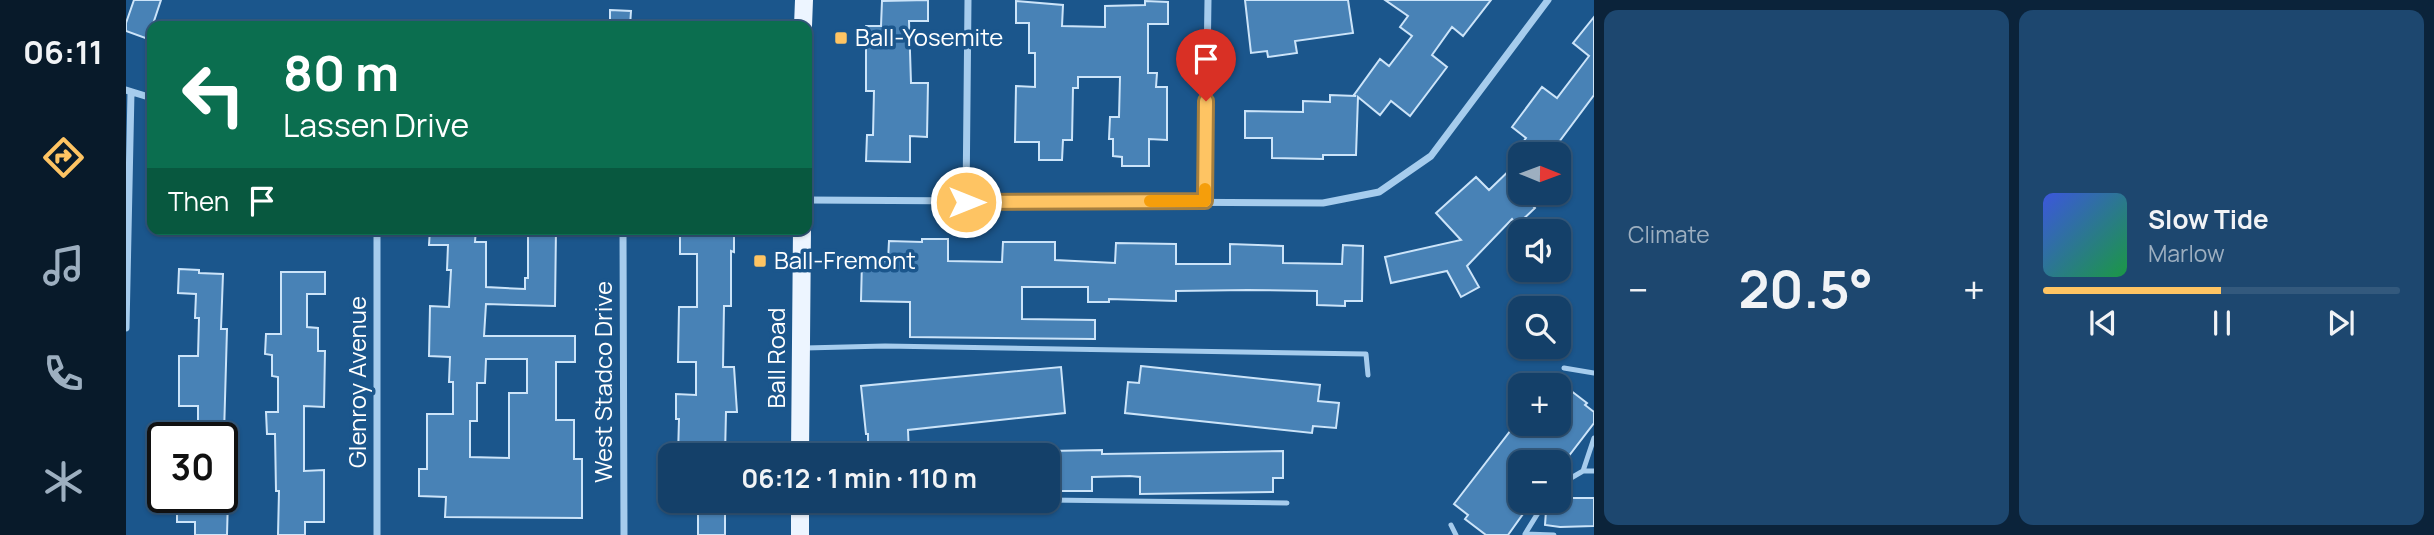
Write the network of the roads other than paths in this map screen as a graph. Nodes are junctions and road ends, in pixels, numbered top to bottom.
1 (804, 0) edge
2 (968, 0) edge
3 (1208, 0) edge
4 (1548, 0) edge
5 (803, 21) edge
6 (128, 91) edge
7 (147, 97) edge
8 (812, 200) edge
9 (1205, 201) junction
10 (966, 202) junction
11 (377, 235) edge
12 (623, 235) edge
13 (802, 235) edge
14 (126, 328) edge
15 (802, 348) junction
16 (1564, 368) dead end
17 (1594, 373) edge
18 (1368, 375) dead end
19 (1594, 438) edge
20 (800, 443) edge
21 (1583, 471) junction
22 (1594, 471) edge
23 (1571, 478) edge
24 (1060, 500) edge
25 (1287, 503) dead end
26 (800, 513) edge
27 (1538, 513) edge
28 (1451, 525) dead end
29 (377, 535) edge
30 (624, 535) edge
31 (800, 535) edge
32 (1455, 535) edge
33 (1525, 535) edge
34 (1554, 535) edge

1 - 5 main road
2 - 10 street
3 - 9 street
4 - 9 street
6 - 7 street
6 - 14 street
8 - 10 street
9 - 10 street
11 - 29 street, Glenroy Avenue
12 - 30 street, West Stadco Drive
13 - 15 main road, Ball Road
15 - 18 lane
15 - 20 main road, Ball Road
16 - 17 lane
19 - 21 lane
21 - 22 lane
21 - 23 lane
24 - 25 lane
26 - 31 main road
27 - 33 lane
28 - 32 lane
33 - 34 lane

